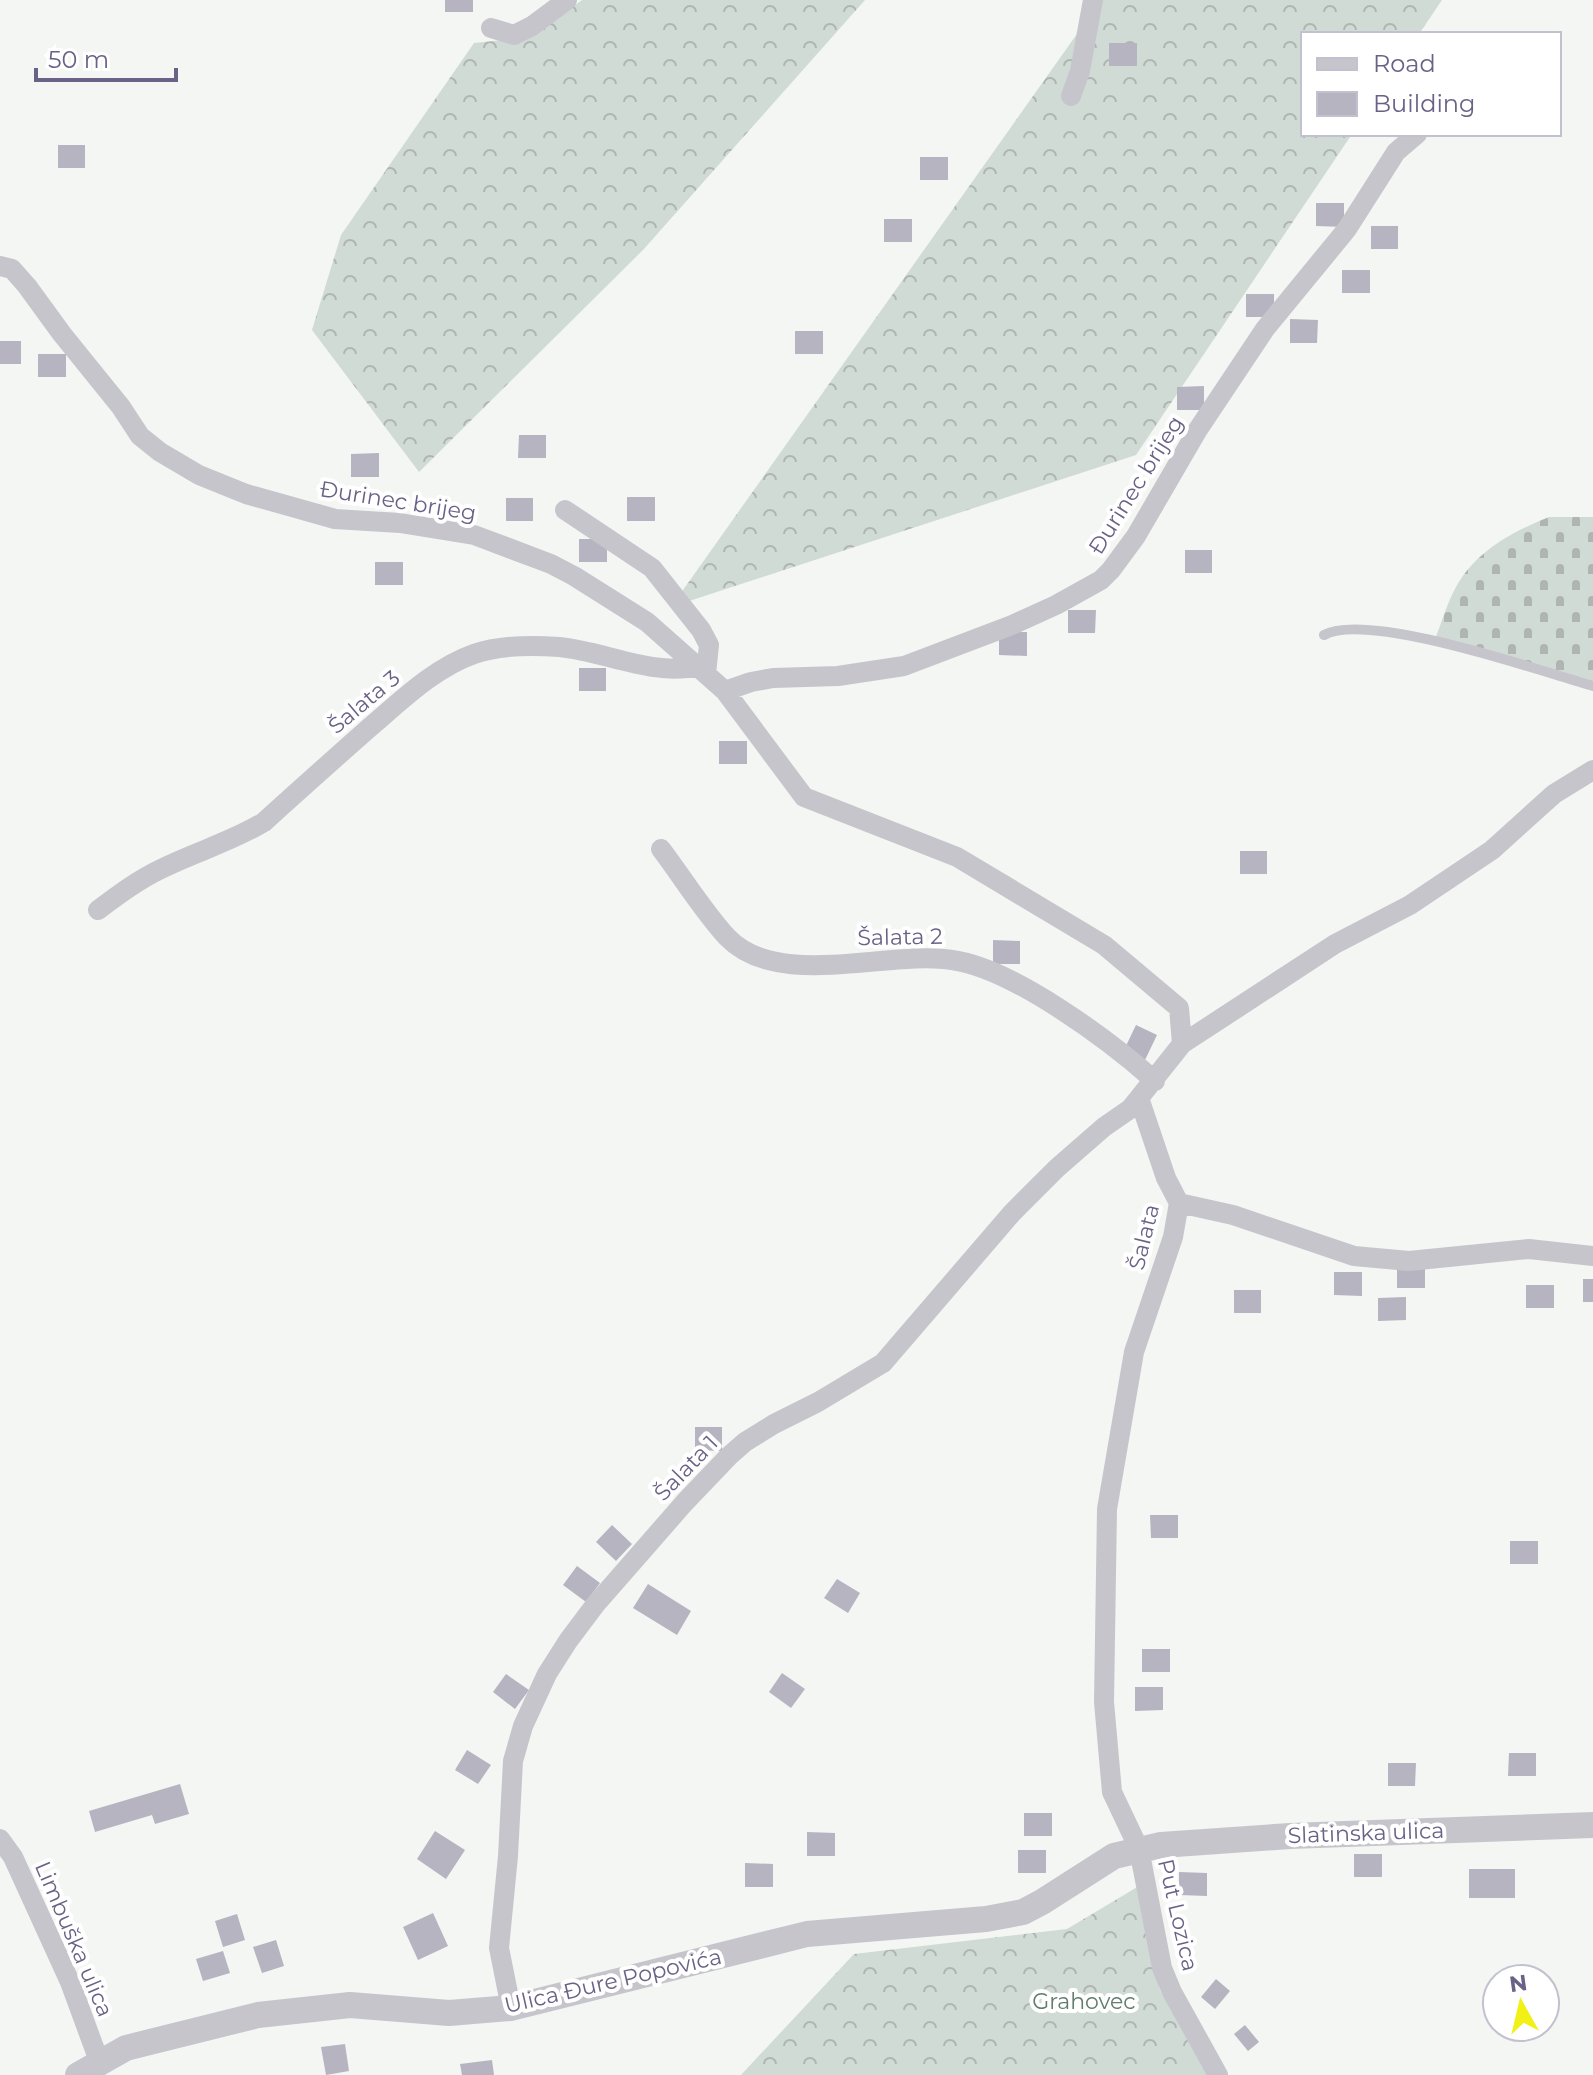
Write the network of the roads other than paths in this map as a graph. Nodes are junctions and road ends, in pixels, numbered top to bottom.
1 (567, 0) edge
2 (1093, 0) edge
3 (491, 28) dead end
4 (1071, 96) dead end
5 (1415, 136) edge
6 (0, 266) edge
7 (565, 510) dead end
8 (1324, 635) dead end
9 (702, 670) junction
10 (1593, 686) edge
11 (725, 691) junction
12 (1593, 770) edge
13 (661, 849) dead end
14 (98, 910) dead end
15 (1182, 1044) junction
16 (1155, 1081) junction
17 (1139, 1098) junction
18 (1179, 1203) junction
19 (1593, 1256) edge
20 (1593, 1825) edge
21 (0, 1839) edge
22 (1139, 1849) junction
23 (511, 2008) junction
24 (88, 2068) edge
25 (1218, 2075) edge

1 - 3 street
2 - 4 street
5 - 11 street, Đurinec brijeg
6 - 9 street, Đurinec brijeg
7 - 9 street
8 - 10 lane
9 - 11 street, Đurinec brijeg
9 - 14 street, Šalata 3
11 - 15 street, Đurinec brijeg
12 - 15 street
13 - 16 street, Šalata 2
15 - 16 street
16 - 17 street
17 - 18 street, Šalata
17 - 23 street, Šalata 1
18 - 19 street
18 - 22 street, Šalata
20 - 22 street, Slatinska ulica
21 - 24 street, Limbuška ulica
22 - 23 street, Ulica Đure Popovića
22 - 25 street, Put Lozica
23 - 24 street, Ulica Đure Popovića

